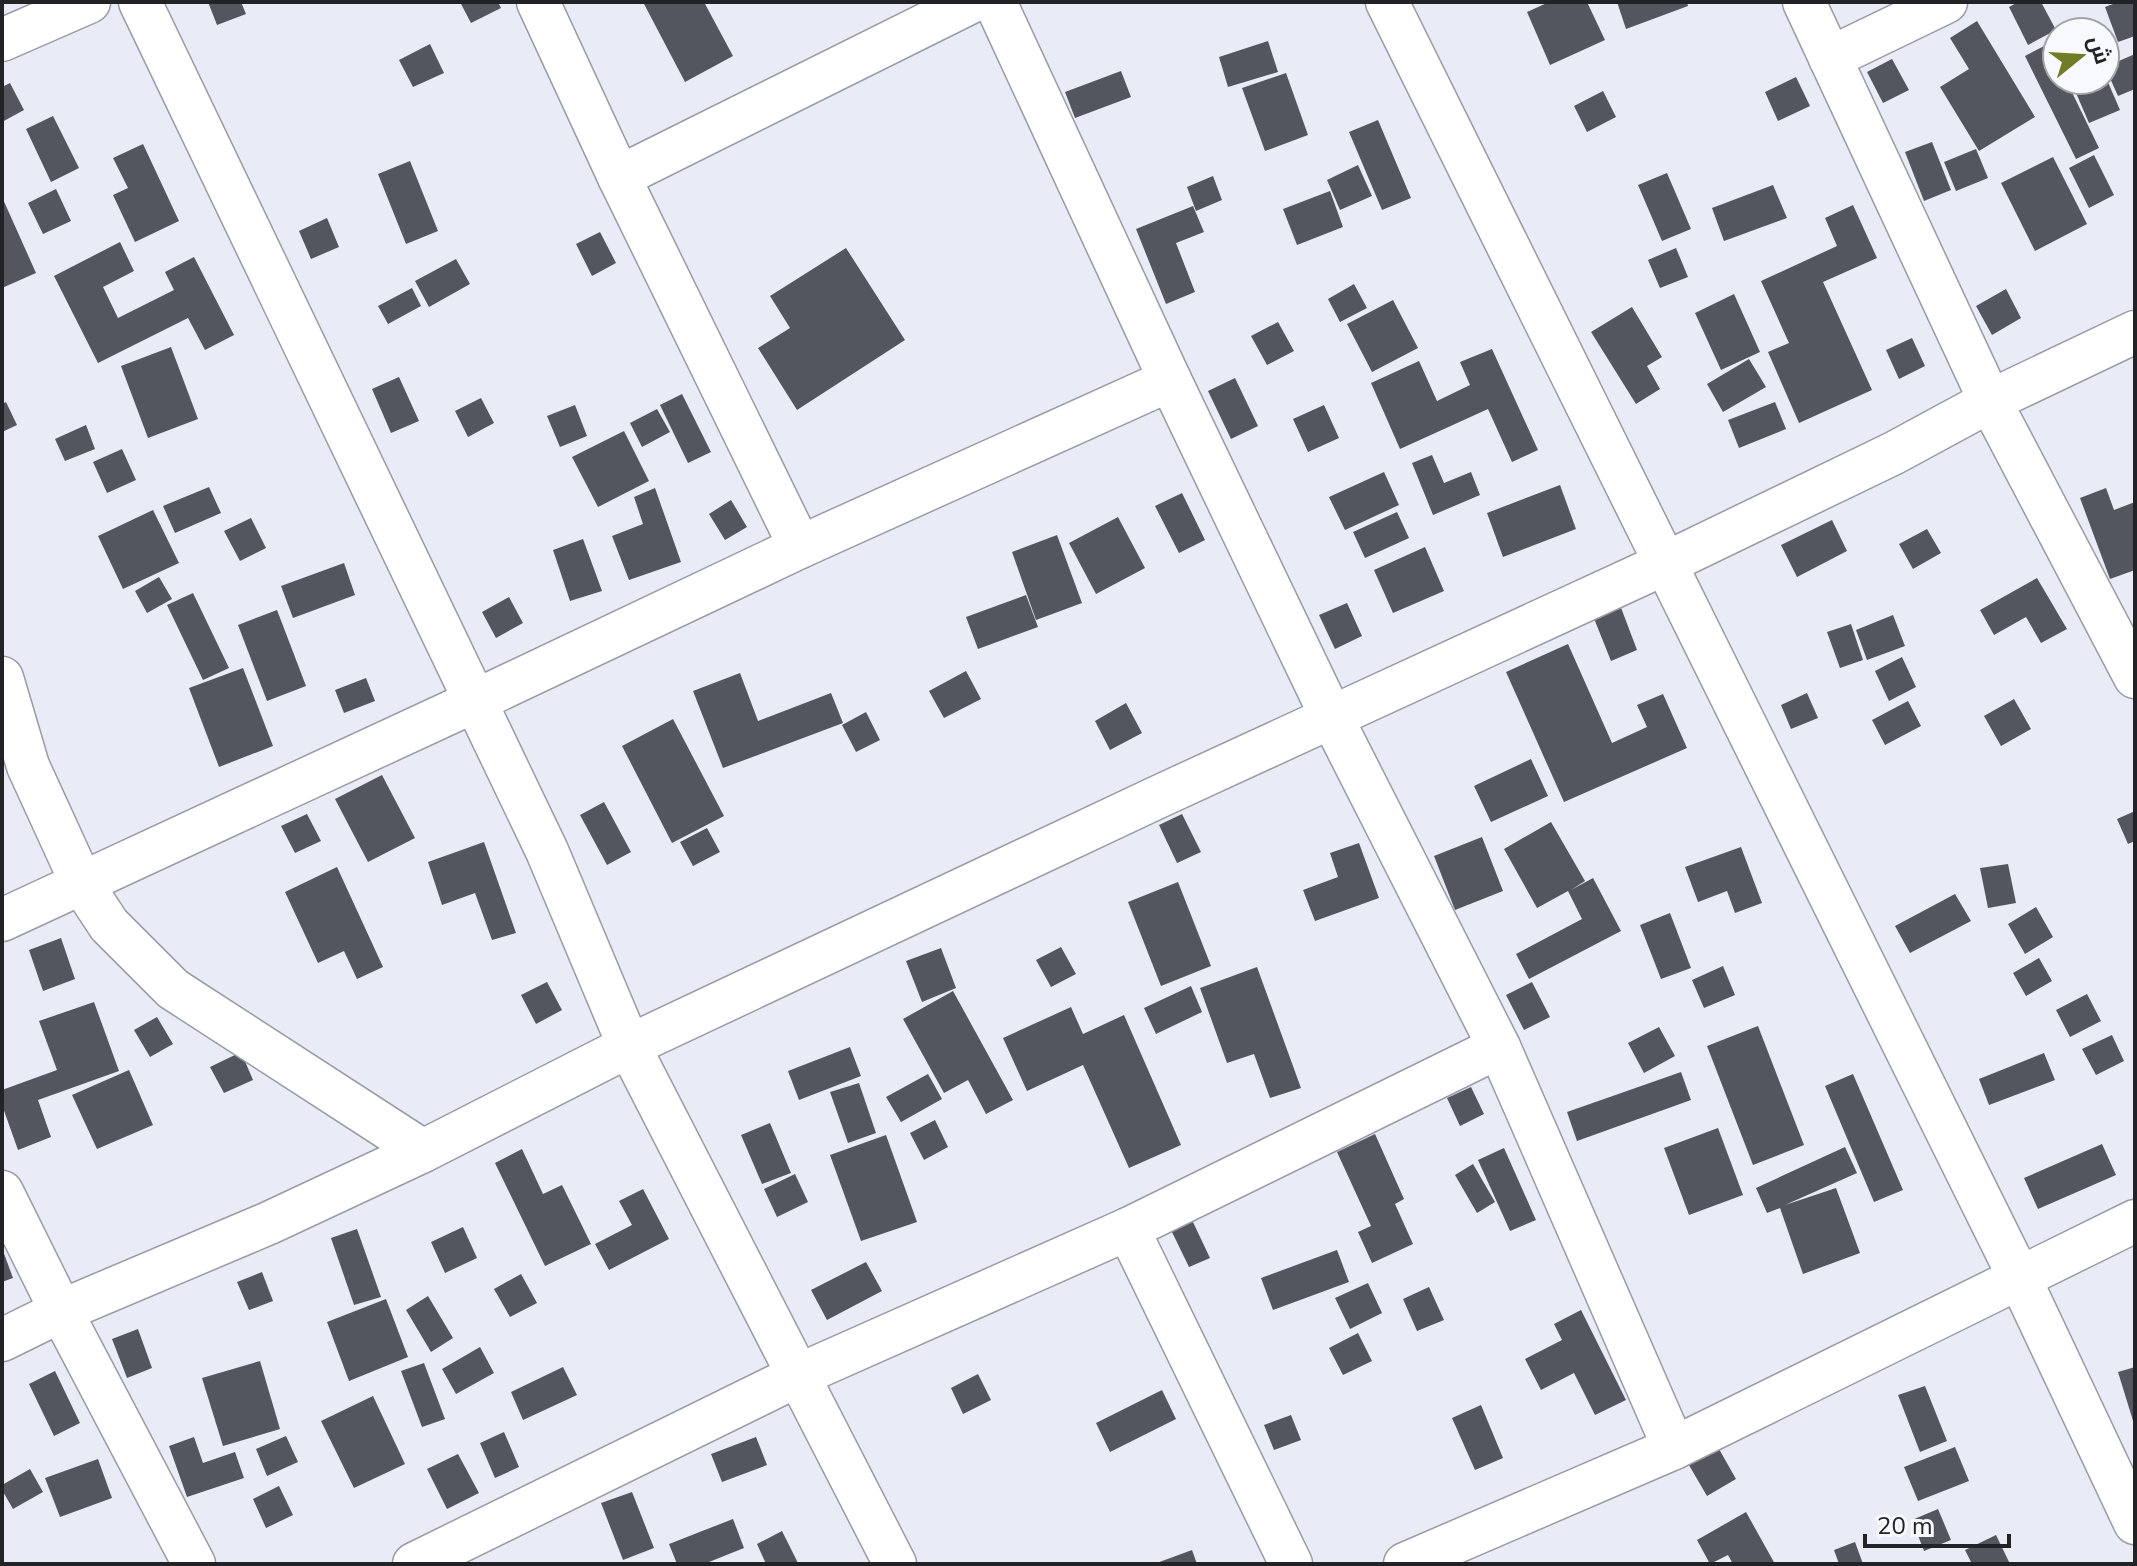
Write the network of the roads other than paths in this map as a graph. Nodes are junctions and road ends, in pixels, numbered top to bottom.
1 (89, 2) edge
2 (140, 2) edge
3 (538, 2) edge
4 (971, 2) edge
5 (995, 2) edge
6 (1387, 2) edge
7 (1804, 2) edge
8 (1946, 2) edge
9 (2, 40) edge
10 (1830, 58) junction
11 (619, 177) junction
12 (2135, 332) edge
13 (1170, 380) junction
14 (1990, 401) junction
15 (800, 547) junction
16 (1664, 564) junction
17 (2135, 677) edge
18 (2, 678) edge
19 (475, 701) junction
20 (1332, 718) junction
21 (82, 884) junction
22 (2, 920) edge
23 (629, 1046) junction
24 (1499, 1047) junction
25 (423, 1151) junction
26 (2, 1192) edge
27 (2135, 1221) edge
28 (1128, 1229) junction
29 (2020, 1279) junction
30 (61, 1311) junction
31 (2, 1340) edge
32 (799, 1375) junction
33 (1674, 1448) junction
34 (2135, 1523) edge
35 (473, 1551) edge
36 (194, 1564) edge
37 (414, 1564) edge
38 (895, 1564) edge
39 (1291, 1564) edge
40 (1405, 1564) edge

1 - 9 street
2 - 19 street
3 - 11 street
4 - 11 street
5 - 13 street
6 - 16 street
7 - 10 street
8 - 10 street
10 - 14 street
11 - 15 street
12 - 14 street
13 - 15 street
13 - 20 street
14 - 16 street
14 - 17 street
15 - 19 street
16 - 20 street
16 - 29 street
18 - 21 street
19 - 21 street
19 - 23 street
20 - 23 street
20 - 24 street
21 - 22 street
21 - 25 street
23 - 25 street
23 - 32 street
24 - 28 street
24 - 33 street
25 - 30 street
26 - 30 street
27 - 29 street
28 - 32 street
28 - 39 street
29 - 33 street
29 - 34 street
30 - 31 street
30 - 36 street
32 - 35 street
32 - 38 street
33 - 40 street
35 - 37 street

